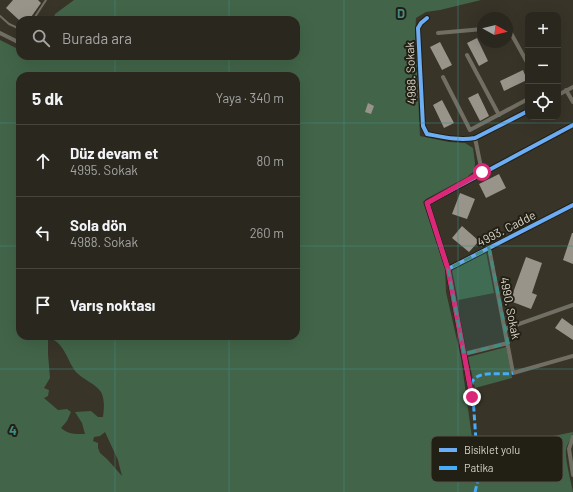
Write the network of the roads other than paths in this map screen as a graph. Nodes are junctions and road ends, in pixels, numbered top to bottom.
1 (46, 0) edge
2 (0, 16) edge
3 (36, 16) edge
4 (427, 18) dead end
5 (16, 27) edge
6 (477, 30) edge
7 (0, 33) edge
8 (438, 33) dead end
9 (513, 37) edge
10 (16, 41) edge
11 (467, 55) dead end
12 (525, 59) edge
13 (443, 77) dead end
14 (573, 87) edge
15 (566, 90) junction
16 (561, 93) edge
17 (525, 101) edge
18 (573, 102) edge
19 (519, 104) junction
20 (523, 113) joint
21 (499, 115) junction
22 (573, 125) edge
23 (475, 138) junction
24 (482, 172) junction
25 (573, 205) edge
26 (489, 248) junction
27 (448, 269) junction
28 (573, 305) edge
29 (505, 329) junction
30 (508, 343) junction
31 (464, 354) junction
32 (573, 356) edge
33 (472, 397) dead end
34 (573, 437) edge
35 (573, 475) edge

1 - 3 lane
2 - 5 lane
4 - 23 street, 4988. Sokak
6 - 8 street
7 - 10 street
9 - 12 street
11 - 21 street
13 - 21 street
14 - 15 street
15 - 16 street
15 - 18 street
17 - 19 street
19 - 20 street
19 - 21 street
20 - 23 street
22 - 24 street
23 - 24 street
24 - 27 street
25 - 26 street, 4993. Cadde
26 - 27 street, 4993. Cadde
26 - 29 street, 4990. Sokak
27 - 31 street
28 - 29 street
29 - 30 street, 4990. Sokak
30 - 31 street
30 - 32 street, 4990. Sokak
31 - 33 street
34 - 35 street

